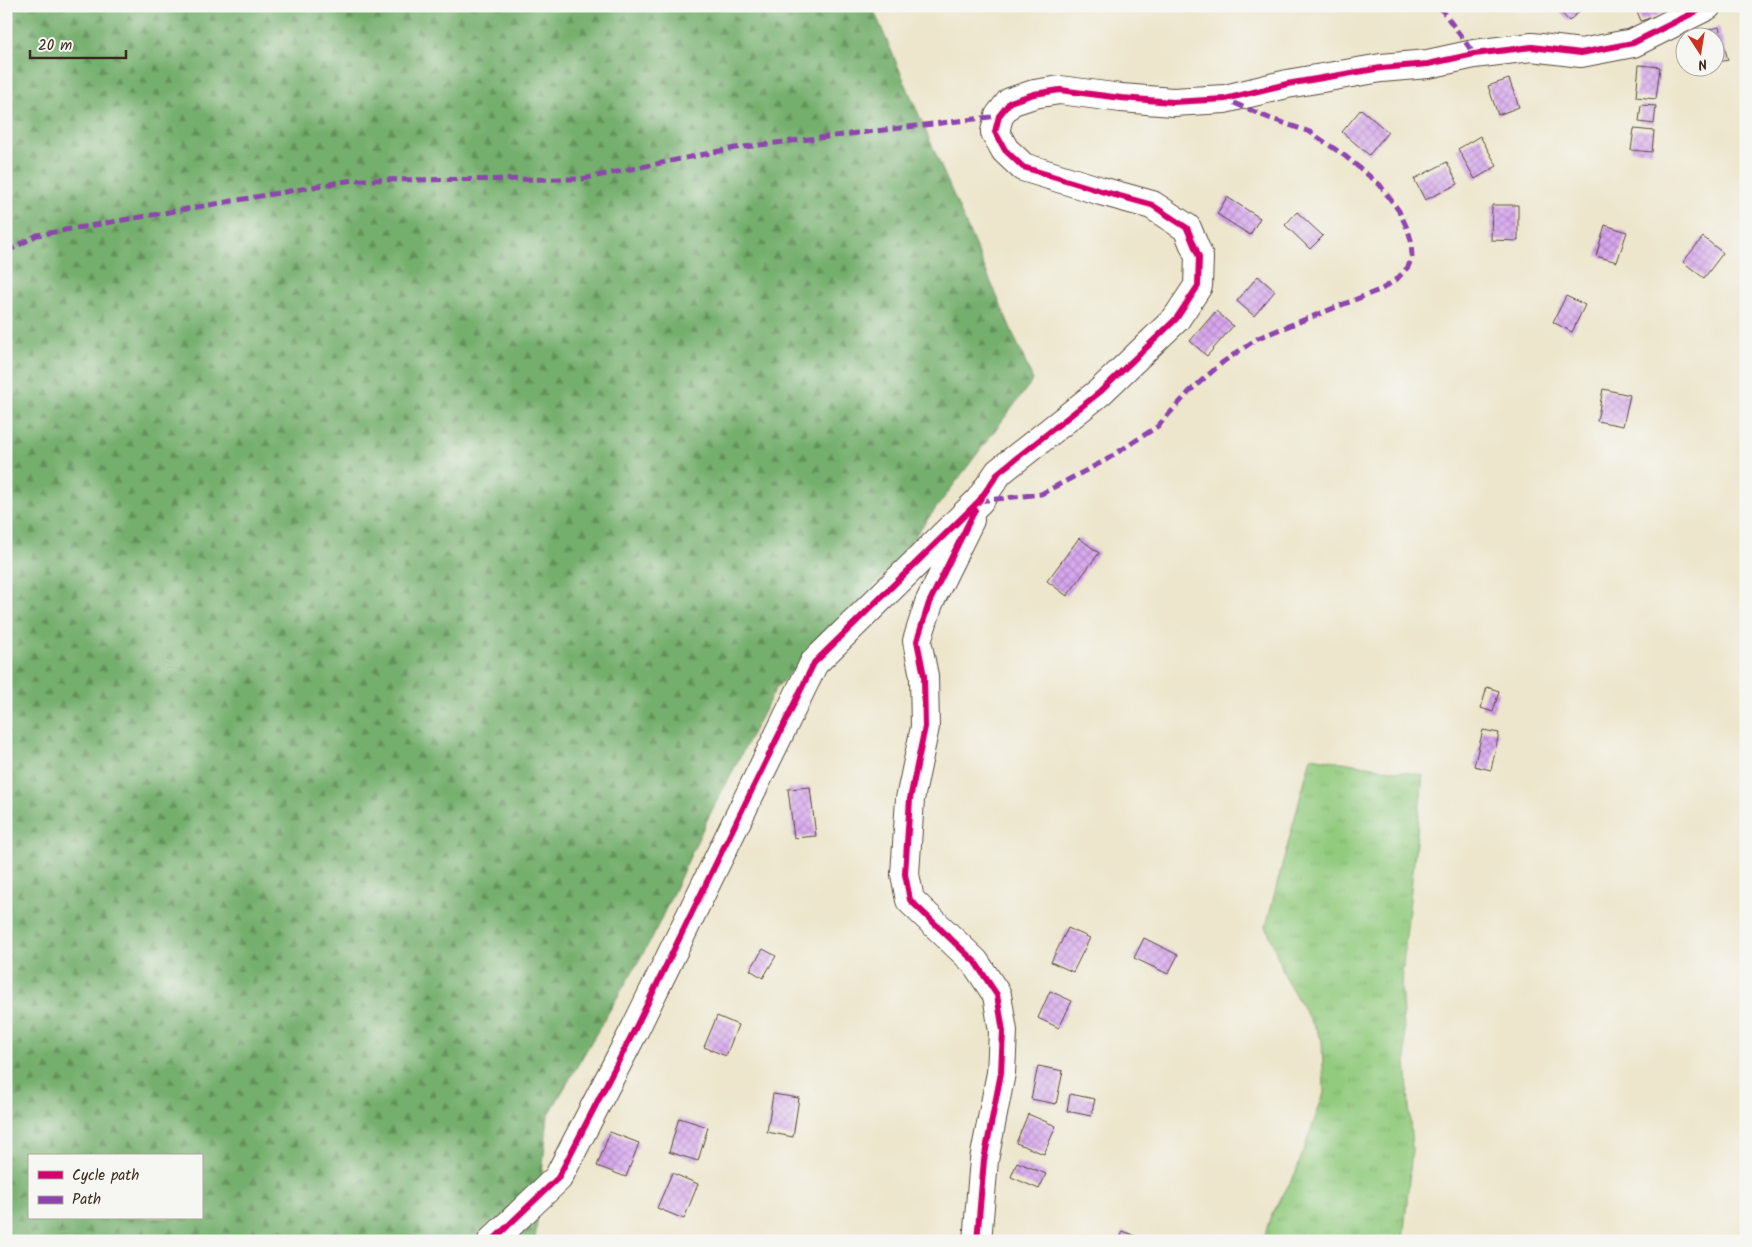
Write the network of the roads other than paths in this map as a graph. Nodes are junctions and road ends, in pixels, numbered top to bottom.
1 (1707, 6) edge
2 (979, 501) junction
3 (492, 1241) edge
4 (976, 1241) edge

1 - 2 street
2 - 3 street
2 - 4 street

